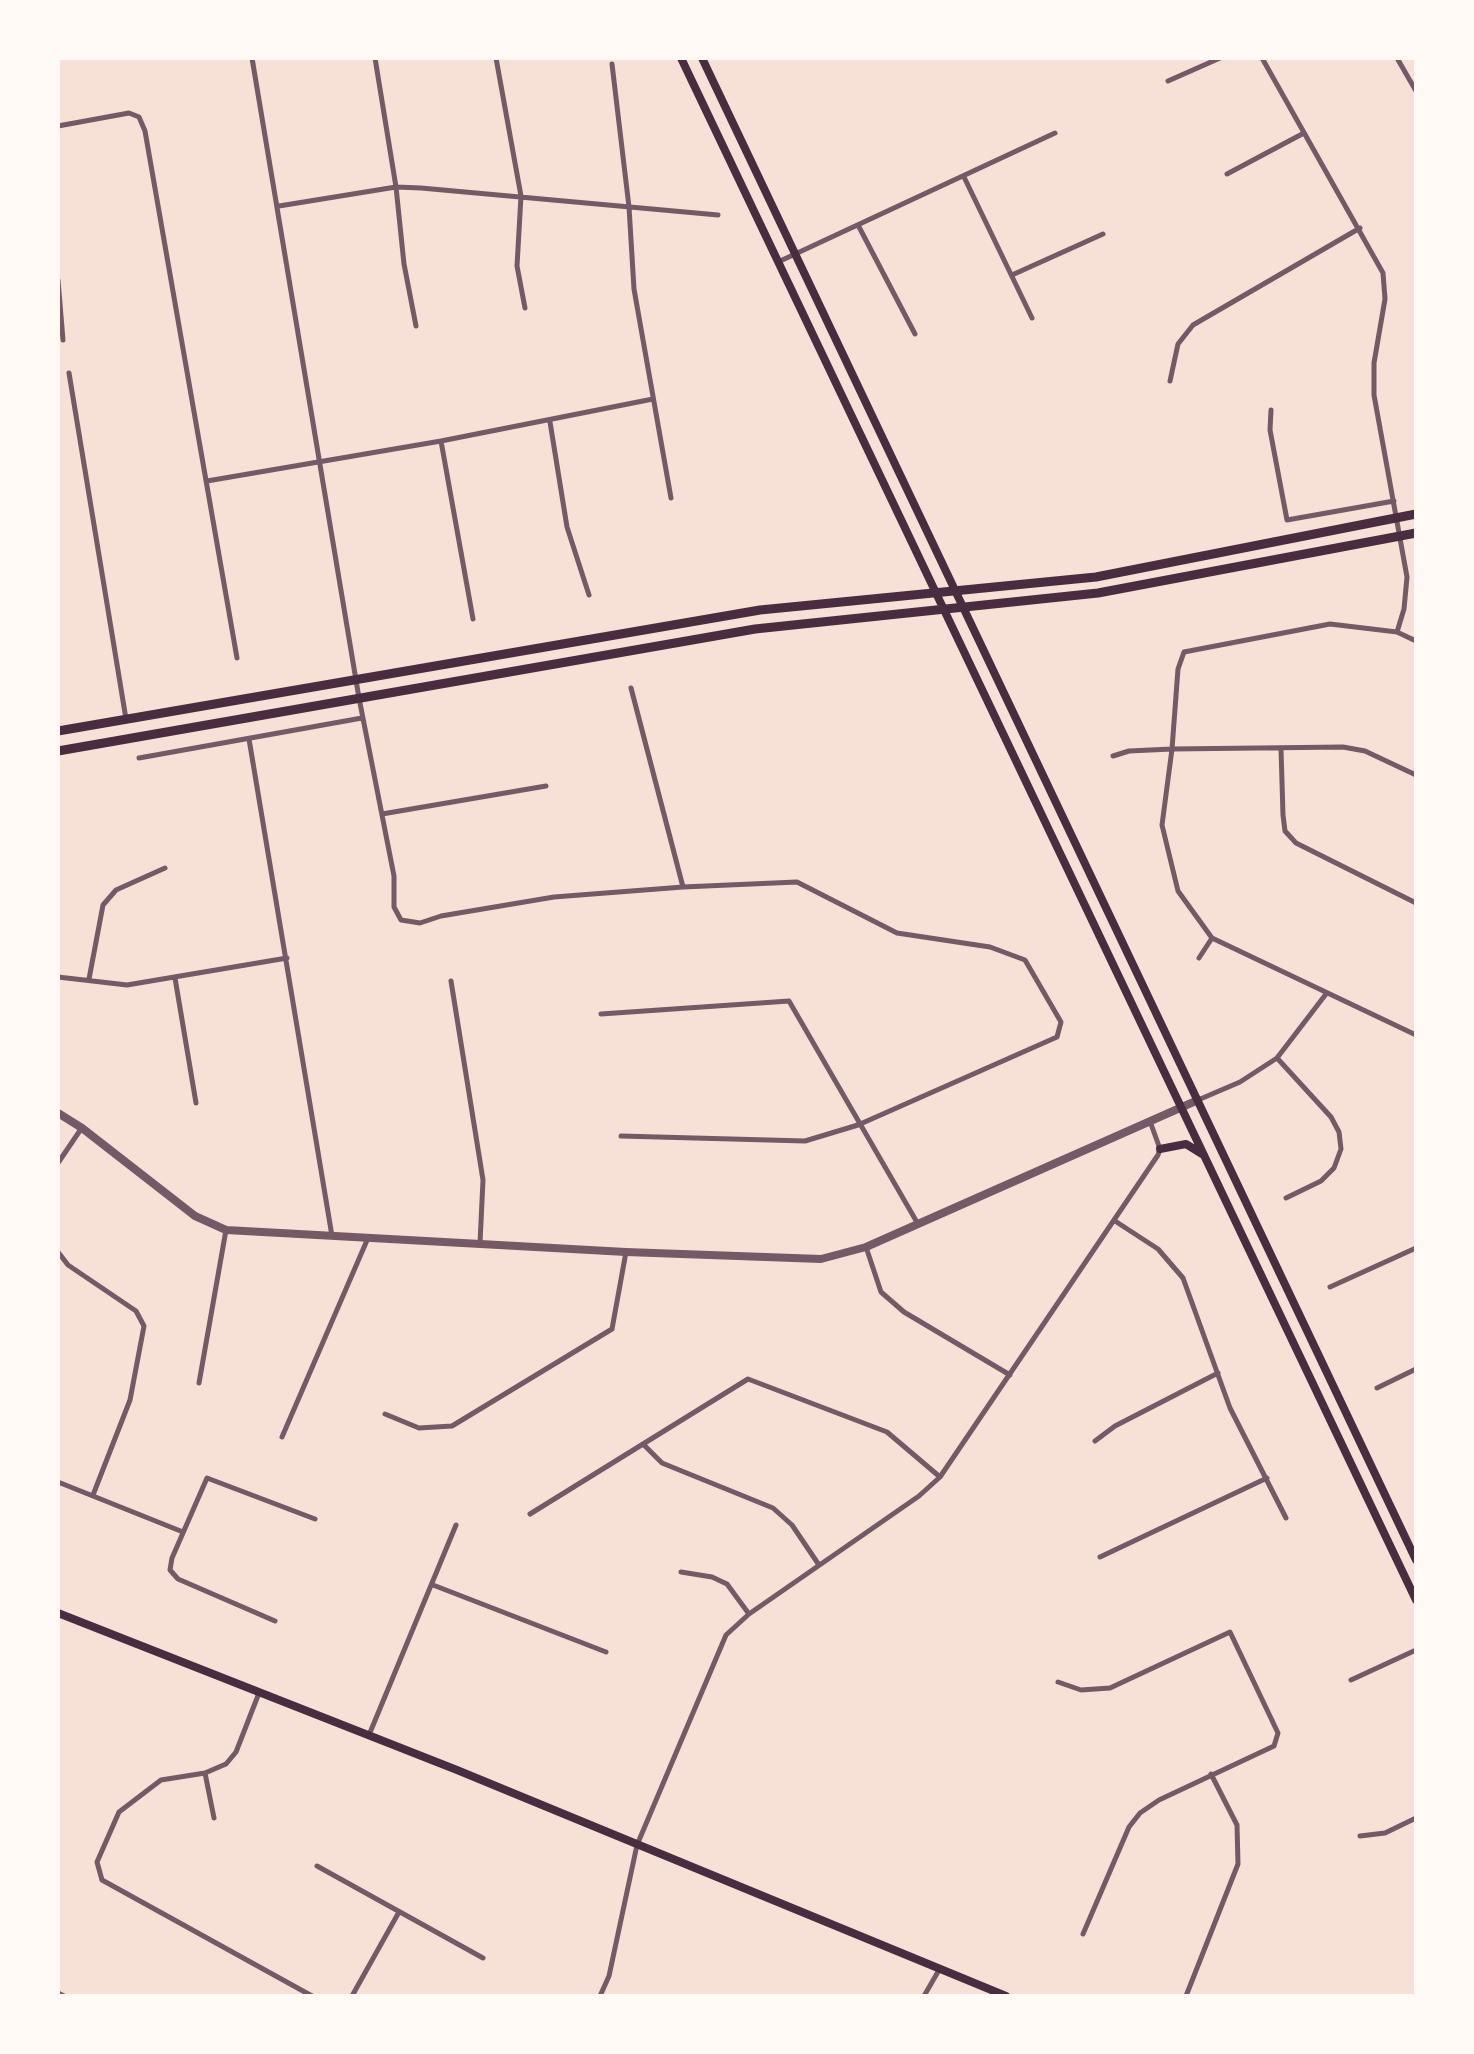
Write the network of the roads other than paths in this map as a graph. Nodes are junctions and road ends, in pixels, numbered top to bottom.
1 (252, 58) edge
2 (375, 58) edge
3 (496, 58) edge
4 (681, 58) edge
5 (702, 58) edge
6 (1220, 58) edge
7 (1262, 58) edge
8 (1397, 58) edge
9 (612, 64) dead end
10 (1168, 82) dead end
11 (1416, 90) edge
12 (58, 126) edge
13 (1305, 133) junction
14 (1055, 134) dead end
15 (1228, 174) dead end
16 (963, 176) junction
17 (396, 187) junction
18 (521, 196) junction
19 (279, 206) junction
20 (629, 207) junction
21 (718, 215) dead end
22 (858, 225) junction
23 (1360, 228) junction
24 (1103, 234) dead end
25 (796, 254) junction
26 (778, 262) junction
27 (1012, 275) junction
28 (58, 280) edge
29 (524, 308) dead end
30 (1032, 318) dead end
31 (416, 326) dead end
32 (915, 334) dead end
33 (64, 340) dead end
34 (69, 373) dead end
35 (1170, 382) dead end
36 (653, 399) junction
37 (1271, 410) dead end
38 (550, 421) junction
39 (441, 440) junction
40 (321, 460) junction
41 (207, 480) junction
42 (671, 498) dead end
43 (1394, 501) junction
44 (1416, 514) edge
45 (1396, 518) junction
46 (1416, 533) edge
47 (1399, 536) junction
48 (956, 591) junction
49 (936, 593) junction
50 (589, 594) dead end
51 (964, 608) junction
52 (944, 610) junction
53 (473, 618) dead end
54 (1398, 632) junction
55 (1416, 641) edge
56 (237, 658) dead end
57 (357, 679) junction
58 (631, 688) dead end
59 (360, 698) junction
60 (363, 718) junction
61 (126, 719) junction
62 (58, 731) edge
63 (249, 738) junction
64 (1172, 749) junction
65 (1281, 749) junction
66 (58, 751) edge
67 (1114, 756) dead end
68 (138, 758) dead end
69 (1416, 775) edge
70 (546, 786) dead end
71 (382, 814) junction
72 (165, 868) dead end
73 (683, 886) junction
74 (1416, 904) edge
75 (1212, 938) junction
76 (287, 958) junction
77 (1199, 958) dead end
78 (58, 977) edge
79 (174, 978) junction
80 (89, 979) junction
81 (451, 981) dead end
82 (1326, 994) junction
83 (601, 1014) dead end
84 (1416, 1035) edge
85 (1276, 1058) junction
86 (1198, 1100) junction
87 (196, 1103) dead end
88 (1182, 1108) junction
89 (58, 1113) edge
90 (858, 1124) junction
91 (1151, 1124) junction
92 (82, 1128) junction
93 (621, 1136) dead end
94 (1160, 1149) junction
95 (1205, 1156) junction
96 (58, 1164) edge
97 (1286, 1198) dead end
98 (1114, 1220) junction
99 (918, 1224) junction
100 (226, 1230) junction
101 (332, 1236) junction
102 (368, 1238) junction
103 (480, 1242) junction
104 (866, 1247) junction
105 (1416, 1248) edge
106 (58, 1252) edge
107 (626, 1252) junction
108 (1330, 1286) dead end
109 (1416, 1369) edge
110 (1218, 1373) junction
111 (1011, 1376) junction
112 (200, 1383) dead end
113 (1377, 1388) dead end
114 (385, 1414) dead end
115 (282, 1437) dead end
116 (1095, 1441) dead end
117 (643, 1444) junction
118 (940, 1478) junction
119 (1267, 1478) junction
120 (58, 1482) edge
121 (93, 1495) junction
122 (530, 1514) dead end
123 (1286, 1518) dead end
124 (315, 1519) dead end
125 (456, 1525) dead end
126 (183, 1532) junction
127 (1100, 1557) dead end
128 (1416, 1560) edge
129 (818, 1566) junction
130 (681, 1572) dead end
131 (432, 1585) junction
132 (1416, 1600) edge
133 (58, 1613) edge
134 (749, 1614) junction
135 (276, 1621) dead end
136 (1416, 1650) edge
137 (606, 1652) dead end
138 (1351, 1680) dead end
139 (1058, 1682) dead end
140 (260, 1691) junction
141 (369, 1735) junction
142 (205, 1773) junction
143 (1211, 1774) junction
144 (214, 1818) dead end
145 (1416, 1818) edge
146 (1360, 1836) dead end
147 (637, 1845) junction
148 (317, 1866) dead end
149 (400, 1911) junction
150 (1082, 1934) dead end
151 (482, 1958) dead end
152 (939, 1970) junction
153 (312, 1996) edge
154 (352, 1996) edge
155 (600, 1996) edge
156 (924, 1996) edge
157 (1006, 1996) edge
158 (1186, 1996) edge

1 - 19 street
2 - 17 street
3 - 18 street
4 - 26 main road
5 - 25 main road
6 - 10 street
7 - 13 street
8 - 11 street
9 - 20 street
12 - 41 street
13 - 15 street
13 - 23 street
14 - 16 street
16 - 22 street
16 - 27 street
17 - 18 street
17 - 19 street
17 - 31 street
18 - 20 street
18 - 29 street
19 - 40 street
20 - 21 street
20 - 36 street
22 - 25 street
22 - 32 street
23 - 35 street
23 - 43 street
24 - 27 street
25 - 26 street
25 - 48 main road
26 - 49 main road
27 - 30 street
28 - 33 street
34 - 61 street
36 - 38 street
36 - 42 street
37 - 43 street
38 - 39 street
38 - 50 street
39 - 40 street
39 - 53 street
40 - 41 street
40 - 57 street
41 - 56 street
43 - 45 street
44 - 45 main road
45 - 47 street
45 - 48 main road
46 - 47 main road
47 - 51 main road
47 - 54 street
48 - 49 main road
48 - 51 main road
49 - 52 main road
49 - 57 main road
51 - 52 main road
51 - 86 main road
52 - 59 main road
52 - 88 main road
54 - 55 street
54 - 64 street
57 - 59 street
57 - 61 main road
58 - 73 street
59 - 60 street
59 - 66 main road
60 - 63 street
60 - 71 street
61 - 62 main road
63 - 68 street
63 - 76 street
64 - 65 street
64 - 67 street
64 - 75 street
65 - 69 street
65 - 74 street
70 - 71 street
71 - 73 street
72 - 80 street
73 - 90 street
75 - 77 street
75 - 82 street
76 - 79 street
76 - 101 street
78 - 80 street
79 - 80 street
79 - 87 street
81 - 103 street
82 - 84 street
82 - 85 street
83 - 90 street
85 - 86 street
85 - 97 street
86 - 88 street
86 - 128 main road
88 - 91 street
88 - 95 main road
89 - 92 street
90 - 93 street
90 - 99 street
91 - 94 street
91 - 99 street
92 - 96 street
92 - 100 street
94 - 95 main road
94 - 98 street
95 - 132 main road
98 - 110 street
98 - 111 street
99 - 104 street
100 - 101 street
100 - 112 street
101 - 102 street
102 - 103 street
102 - 115 street
103 - 107 street
104 - 107 street
104 - 111 street
105 - 108 street
106 - 121 street
107 - 114 street
109 - 113 street
110 - 116 street
110 - 119 street
111 - 118 street
117 - 118 street
117 - 122 street
117 - 129 street
118 - 129 street
119 - 123 street
119 - 127 street
120 - 121 street
121 - 126 street
124 - 126 street
125 - 131 street
126 - 135 street
129 - 134 street
130 - 134 street
131 - 137 street
131 - 141 street
133 - 140 main road
134 - 147 street
136 - 138 street
139 - 143 street
140 - 141 main road
140 - 142 street
141 - 147 main road
142 - 144 street
142 - 153 street
143 - 150 street
143 - 158 street
145 - 146 street
147 - 152 main road
147 - 155 street
148 - 149 street
149 - 151 street
149 - 154 street
152 - 156 street
152 - 157 main road

